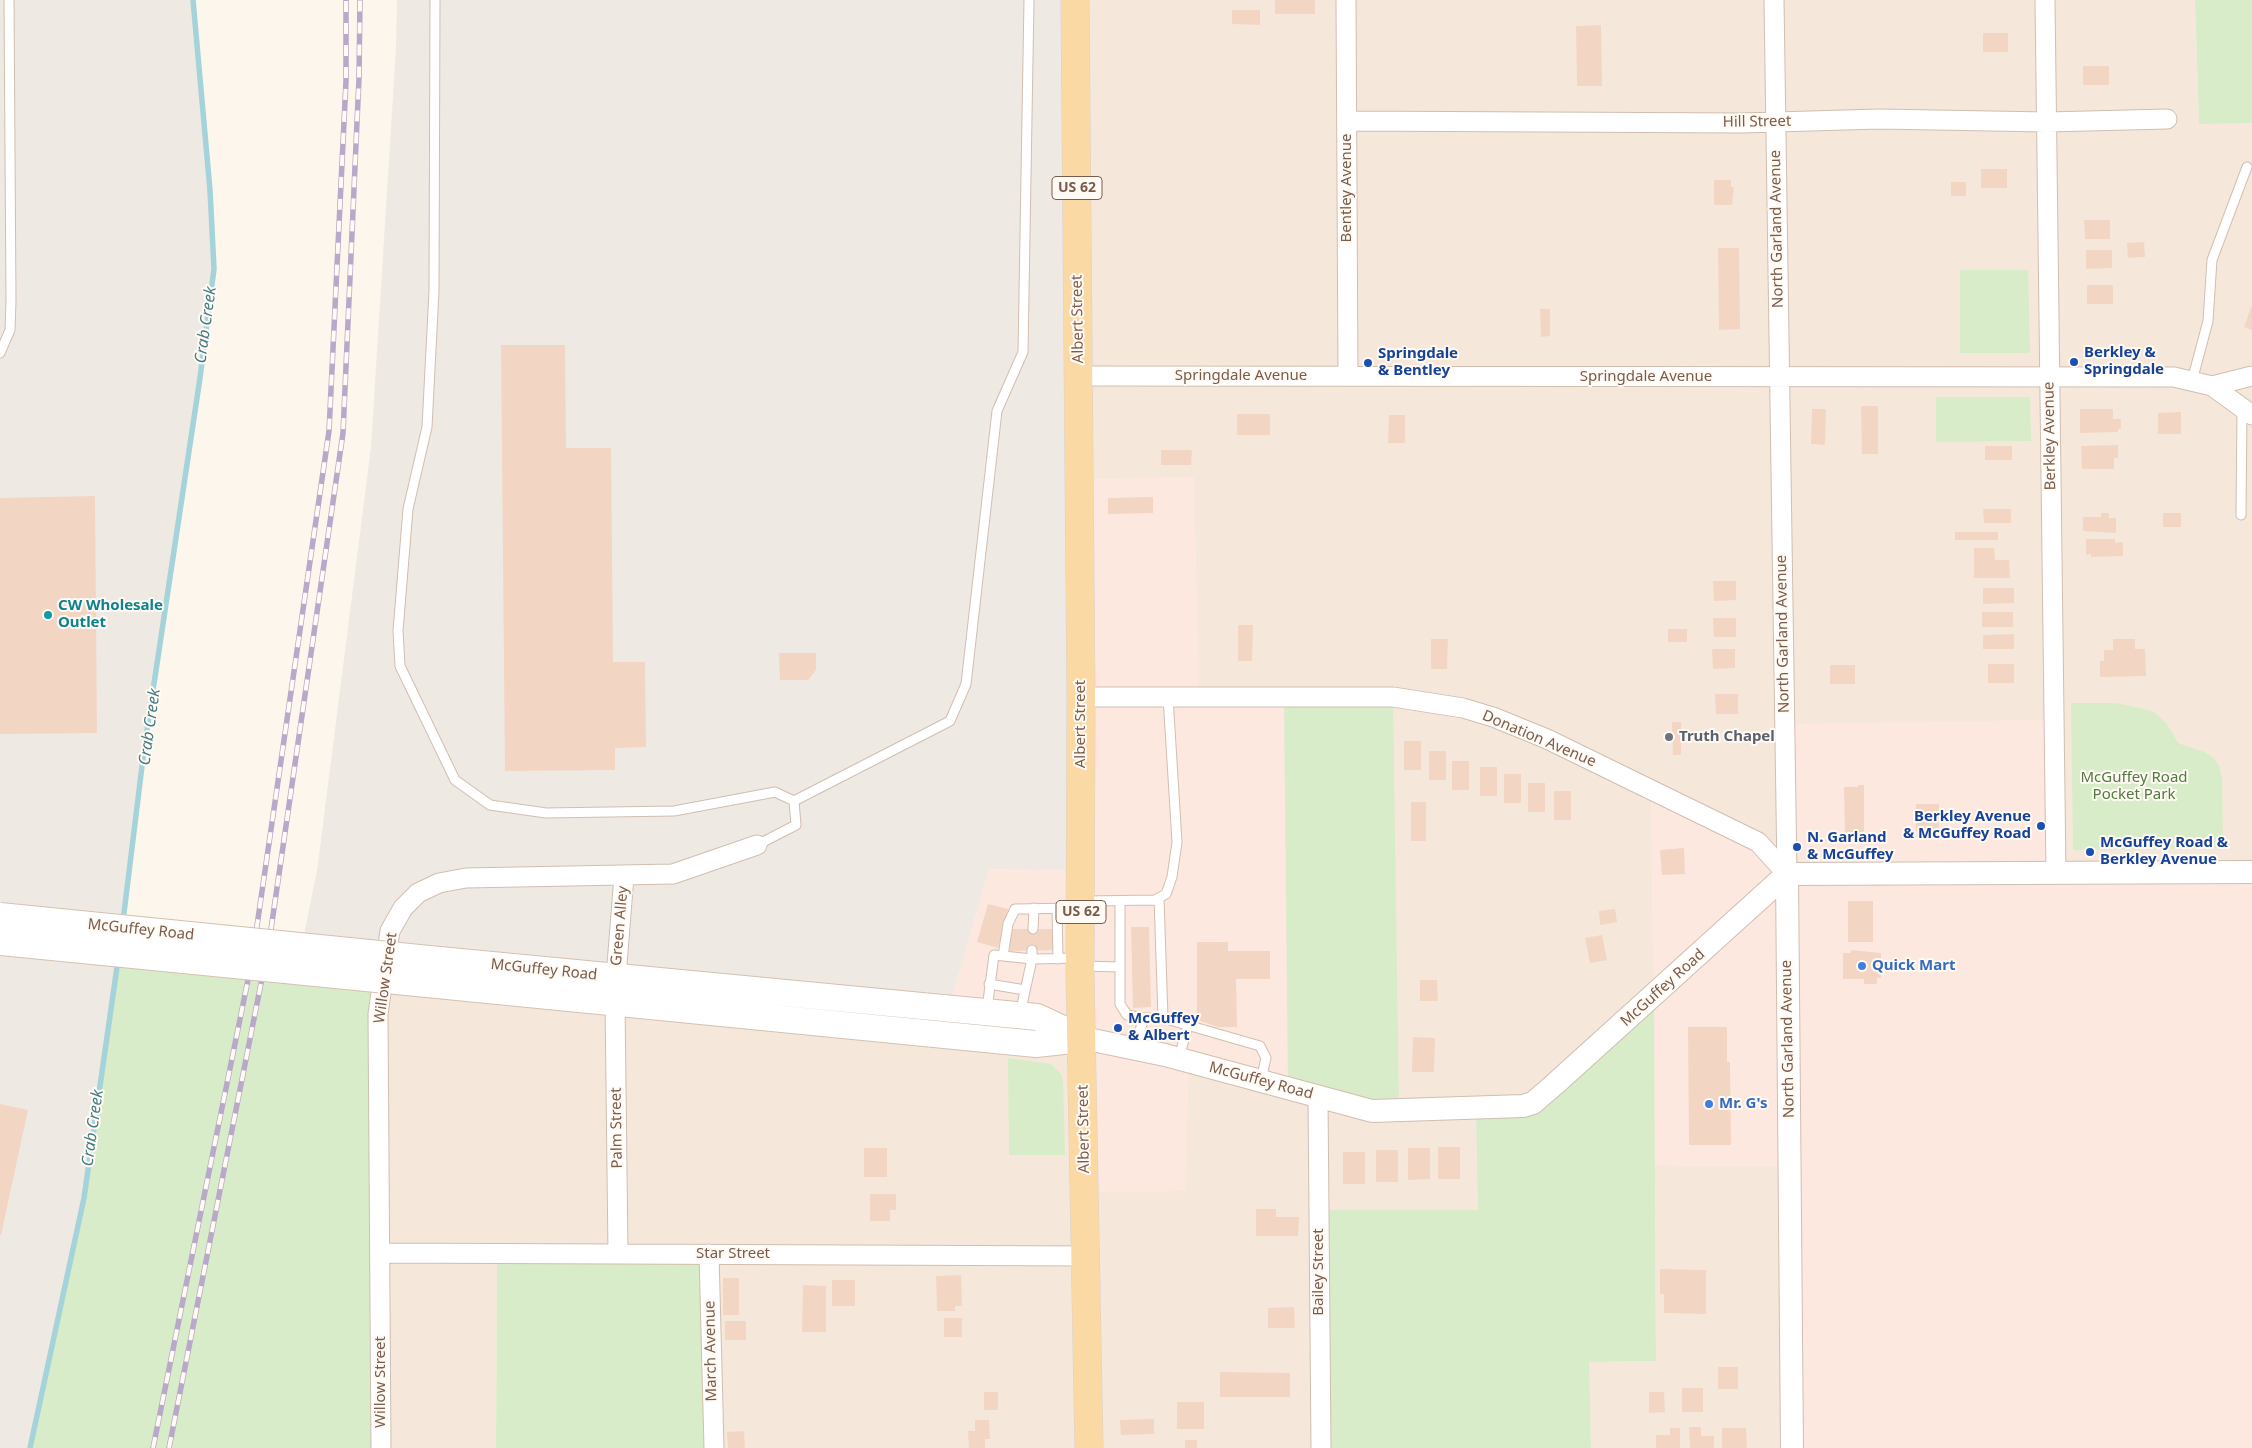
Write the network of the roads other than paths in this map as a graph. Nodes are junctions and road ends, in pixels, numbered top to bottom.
1 (9, 0) edge
2 (434, 0) edge
3 (1029, 0) edge
4 (1075, 0) edge
5 (1346, 0) edge
6 (1774, 0) edge
7 (2045, 0) edge
8 (2166, 119) dead end
9 (1347, 121) junction
10 (1775, 121) junction
11 (2047, 122) junction
12 (2247, 167) dead end
13 (0, 353) edge
14 (1348, 375) junction
15 (1078, 376) junction
16 (2252, 376) edge
17 (1779, 377) junction
18 (2050, 377) junction
19 (2192, 381) junction
20 (2212, 386) junction
21 (2247, 413) edge
22 (2241, 515) dead end
23 (1081, 696) junction
24 (1168, 696) junction
25 (794, 801) junction
26 (756, 845) joint
27 (2252, 872) edge
28 (2056, 873) junction
29 (1787, 874) junction
30 (624, 876) junction
31 (1159, 898) junction
32 (1120, 901) junction
33 (1073, 906) junction
34 (1034, 908) junction
35 (0, 916) edge
36 (1033, 929) dead end
37 (0, 942) edge
38 (1032, 955) junction
39 (1003, 956) junction
40 (1073, 961) junction
41 (1120, 966) junction
42 (989, 984) junction
43 (616, 989) junction
44 (1022, 1003) junction
45 (986, 1012) junction
46 (1144, 1018) junction
47 (1163, 1018) junction
48 (1188, 1025) junction
49 (1083, 1038) junction
50 (1134, 1049) junction
51 (1179, 1059) junction
52 (1261, 1081) junction
53 (1318, 1097) junction
54 (380, 1253) junction
55 (618, 1254) junction
56 (709, 1254) junction
57 (1087, 1256) junction
58 (382, 1448) edge
59 (714, 1448) edge
60 (1089, 1448) edge
61 (1320, 1448) edge
62 (1792, 1448) edge

1 - 13 lane
2 - 25 lane
3 - 25 lane
4 - 15 main road, Albert Street / US 62
5 - 9 street, Bentley Avenue
6 - 10 street, North Garland Avenue
7 - 11 street, Berkley Avenue
8 - 11 street, Hill Street
9 - 10 street, Hill Street
9 - 14 street, Bentley Avenue
10 - 11 street, Hill Street
10 - 17 street, North Garland Avenue
11 - 18 street, Berkley Avenue
12 - 19 lane
14 - 15 street, Springdale Avenue
14 - 17 street, Springdale Avenue
15 - 23 main road, Albert Street / US 62
16 - 20 street, Springdale Avenue
17 - 18 street, Springdale Avenue
17 - 29 street, North Garland Avenue
18 - 19 street, Springdale Avenue
18 - 28 street, Berkley Avenue
19 - 20 street, Springdale Avenue
20 - 21 street, Springdale Avenue
21 - 22 lane
23 - 24 street, Donation Avenue
23 - 33 main road, Albert Street / US 62
24 - 29 street, Donation Avenue
24 - 31 lane
25 - 26 lane
26 - 30 street, Willow Street
27 - 28 street
28 - 29 street
29 - 53 street, McGuffey Road
29 - 62 street, North Garland Avenue
30 - 43 street, Green Alley
30 - 54 street, Willow Street
31 - 32 lane
31 - 47 lane
32 - 33 lane
32 - 41 lane
33 - 34 lane
33 - 40 main road, Albert Street / US 62
34 - 36 lane
34 - 39 lane
35 - 43 main road, McGuffey Road, bridge
37 - 43 main road, McGuffey Road, bridge
38 - 39 lane
38 - 40 lane
38 - 44 lane
39 - 42 lane
40 - 41 lane
40 - 49 main road, Albert Street / US 62
41 - 46 lane
42 - 44 lane
42 - 45 lane
43 - 45 main road, McGuffey Road
43 - 49 main road, McGuffey Road
43 - 55 street, Palm Street
44 - 45 main road, McGuffey Road
44 - 49 main road, McGuffey Road
46 - 47 lane
46 - 50 lane
47 - 48 lane
48 - 51 lane
48 - 52 lane
49 - 50 street, McGuffey Road
49 - 57 main road, Albert Street / US 62
50 - 51 street, McGuffey Road
51 - 52 street, McGuffey Road
52 - 53 street, McGuffey Road
53 - 61 street, Bailey Street
54 - 55 street, Star Street
54 - 58 street, Willow Street
55 - 56 street, Star Street
56 - 57 street, Star Street
56 - 59 street, March Avenue
57 - 60 main road, Albert Street / US 62

